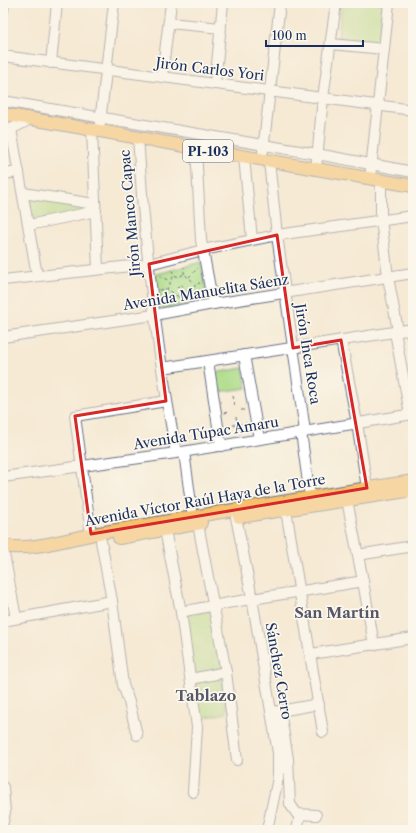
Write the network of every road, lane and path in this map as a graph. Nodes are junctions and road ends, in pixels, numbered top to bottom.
1 (4, 3) edge
2 (57, 3) edge
3 (114, 3) edge
4 (170, 3) edge
5 (223, 3) edge
6 (280, 3) edge
7 (336, 3) edge
8 (389, 3) edge
9 (3, 10) edge
10 (169, 23) junction
11 (221, 28) junction
12 (331, 44) junction
13 (384, 49) junction
14 (3, 56) edge
15 (51, 63) junction
16 (106, 71) junction
17 (162, 76) junction
18 (215, 84) junction
19 (270, 91) junction
20 (323, 98) junction
21 (3, 101) edge
22 (378, 106) junction
23 (413, 110) edge
24 (3, 114) edge
25 (100, 117) junction
26 (31, 119) junction
27 (95, 130) junction
28 (7, 131) edge
29 (138, 137) junction
30 (263, 146) junction
31 (196, 148) junction
32 (317, 154) junction
33 (244, 157) junction
34 (265, 160) junction
35 (371, 164) junction
36 (316, 169) junction
37 (19, 172) junction
38 (413, 172) edge
39 (3, 174) edge
40 (376, 179) junction
41 (413, 186) edge
42 (23, 193) junction
43 (96, 207) junction
44 (413, 216) edge
45 (381, 220) junction
46 (29, 225) junction
47 (277, 235) junction
48 (252, 239) junction
49 (203, 250) junction
50 (149, 264) junction
51 (202, 264) dead end
52 (184, 266) dead end
53 (98, 269) junction
54 (172, 270) dead end
55 (413, 273) edge
56 (156, 274) dead end
57 (184, 274) junction
58 (37, 275) junction
59 (174, 275) junction
60 (388, 277) junction
61 (189, 278) junction
62 (3, 280) edge
63 (171, 282) junction
64 (205, 282) dead end
65 (196, 284) junction
66 (167, 289) junction
67 (156, 291) dead end
68 (181, 291) dead end
69 (190, 292) junction
70 (285, 293) junction
71 (174, 294) junction
72 (181, 296) junction
73 (201, 298) dead end
74 (213, 304) junction
75 (157, 312) junction
76 (413, 329) edge
77 (397, 332) junction
78 (3, 336) edge
79 (341, 340) junction
80 (293, 348) junction
81 (244, 355) junction
82 (208, 361) junction
83 (162, 368) junction
84 (233, 396) dead end
85 (166, 401) junction
86 (235, 406) dead end
87 (412, 414) edge
88 (236, 418) dead end
89 (256, 422) junction
90 (357, 423) junction
91 (238, 425) junction
92 (223, 427) dead end
93 (303, 432) junction
94 (240, 436) dead end
95 (259, 440) junction
96 (221, 446) junction
97 (180, 452) junction
98 (81, 467) junction
99 (3, 477) edge
100 (413, 481) edge
101 (367, 488) junction
102 (413, 490) edge
103 (310, 497) junction
104 (347, 500) junction
105 (286, 510) junction
106 (236, 518) junction
107 (195, 522) junction
108 (165, 530) junction
109 (96, 538) junction
110 (413, 546) edge
111 (3, 551) edge
112 (358, 555) junction
113 (363, 581) junction
114 (300, 592) junction
115 (252, 598) junction
116 (112, 601) junction
117 (213, 605) junction
118 (181, 612) junction
119 (16, 618) junction
120 (3, 621) edge
121 (413, 638) edge
122 (374, 645) junction
123 (311, 654) junction
124 (226, 672) junction
125 (191, 679) junction
126 (319, 704) junction
127 (276, 711) junction
128 (323, 732) dead end
129 (137, 735) dead end
130 (238, 760) dead end
131 (3, 787) edge
132 (193, 792) dead end
133 (300, 815) junction
134 (316, 815) dead end
135 (3, 822) edge
136 (267, 830) edge
137 (297, 830) edge

1 - 9 street
2 - 15 street
3 - 16 street
4 - 10 street
5 - 11 street
6 - 19 street, Jirón Inca Roca
7 - 12 street
8 - 13 street
10 - 11 street
10 - 17 street
11 - 18 street
12 - 13 street
12 - 20 street
13 - 22 street
14 - 15 street, Jirón Carlos Yori
15 - 16 street, Jirón Carlos Yori
16 - 17 street, Jirón Carlos Yori
16 - 25 street
17 - 18 street, Jirón Carlos Yori
18 - 19 street, Jirón Carlos Yori
19 - 20 street, Jirón Carlos Yori
19 - 30 street, Jirón Inca Roca
20 - 22 street, Jirón Carlos Yori
20 - 32 street
21 - 25 street
22 - 23 street, Jirón Carlos Yori
22 - 35 street
24 - 26 main road, PI-103
25 - 27 street
25 - 30 street
26 - 27 main road, PI-103
26 - 28 street
27 - 29 main road, PI-103
27 - 43 street
28 - 37 street
29 - 31 main road, PI-103
29 - 50 street, Jirón Manco Capac
30 - 32 street
30 - 34 street, Jirón Inca Roca
31 - 33 main road, PI-103
31 - 49 street
32 - 35 street
32 - 36 street
33 - 34 main road, PI-103
33 - 48 street
34 - 36 main road, PI-103
34 - 47 street, Jirón Inca Roca
35 - 38 street
35 - 40 street
36 - 40 main road, PI-103
37 - 39 street
37 - 42 street
40 - 41 main road, PI-103
40 - 45 street
42 - 43 street
42 - 46 street
43 - 46 street
43 - 53 street
44 - 45 street
45 - 47 street
45 - 60 street
46 - 58 street
47 - 48 street
47 - 70 street, Jirón Inca Roca
48 - 49 street
49 - 50 street
49 - 74 street
50 - 53 street
50 - 75 street, Jirón Manco Capac
51 - 61 path
52 - 57 path
53 - 58 street
54 - 59 path
55 - 60 street, Avenida Manuelita Sáenz
56 - 63 path
57 - 59 path
57 - 61 path
58 - 62 street
59 - 63 path
60 - 70 street, Avenida Manuelita Sáenz
60 - 77 street
61 - 65 path
63 - 66 path
64 - 65 path
65 - 69 path
66 - 67 path
66 - 71 path
68 - 72 path
69 - 72 path
69 - 73 path
70 - 74 street, Avenida Manuelita Sáenz
70 - 80 street, Jirón Inca Roca
71 - 72 path
71 - 75 path
74 - 75 street, Avenida Manuelita Sáenz
75 - 78 street, Avenida Manuelita Sáenz
75 - 83 street, Jirón Manco Capac
76 - 77 street
77 - 79 street
77 - 87 street
79 - 80 street
79 - 90 street
80 - 81 street
80 - 93 street, Jirón Inca Roca
81 - 82 street
81 - 89 street
82 - 83 street
82 - 96 street
83 - 85 street, Jirón Manco Capac
84 - 86 path
85 - 97 street, Jirón Manco Capac
85 - 98 street
87 - 90 street, Avenida Túpac Amaru
88 - 91 path
89 - 91 path
89 - 95 street
90 - 93 street, Avenida Túpac Amaru
90 - 101 street
91 - 92 path
91 - 94 path
93 - 95 street, Avenida Túpac Amaru
93 - 103 street, Jirón Inca Roca
95 - 96 street, Avenida Túpac Amaru
96 - 97 street, Avenida Túpac Amaru
97 - 98 street, Avenida Túpac Amaru
97 - 107 street, Jirón Manco Capac
98 - 99 street, Avenida Túpac Amaru
98 - 109 street
100 - 101 main road, Avenida Víctor Raúl Haya de la Torre
101 - 103 main road, Avenida Víctor Raúl Haya de la Torre
102 - 104 main road, Avenida Víctor Raúl Haya de la Torre
103 - 107 main road, Avenida Víctor Raúl Haya de la Torre
104 - 105 main road, Avenida Víctor Raúl Haya de la Torre
104 - 112 street
105 - 106 main road, Avenida Víctor Raúl Haya de la Torre
105 - 114 street
106 - 107 main road, Avenida Víctor Raúl Haya de la Torre
106 - 115 street, Sánchez Cerro
107 - 108 main road, Avenida Víctor Raúl Haya de la Torre
107 - 109 main road, Avenida Víctor Raúl Haya de la Torre
107 - 117 street, Jirón Manco Capac
108 - 109 main road, Avenida Víctor Raúl Haya de la Torre
108 - 118 street
109 - 111 main road, Avenida Víctor Raúl Haya de la Torre
109 - 116 street
110 - 112 street
111 - 119 street
112 - 113 street
113 - 114 street
113 - 122 street
114 - 115 street
114 - 123 street
115 - 117 street
115 - 127 street, Sánchez Cerro
116 - 119 street
116 - 129 street
117 - 118 street
117 - 124 street, Jirón Manco Capac
118 - 125 street
119 - 120 street
121 - 122 street
122 - 123 street
123 - 126 street
124 - 125 street
124 - 130 street, Jirón Manco Capac
125 - 132 street
126 - 127 street
126 - 128 street
127 - 133 street
127 - 136 street, Sánchez Cerro
131 - 135 street
133 - 134 street
133 - 137 street

